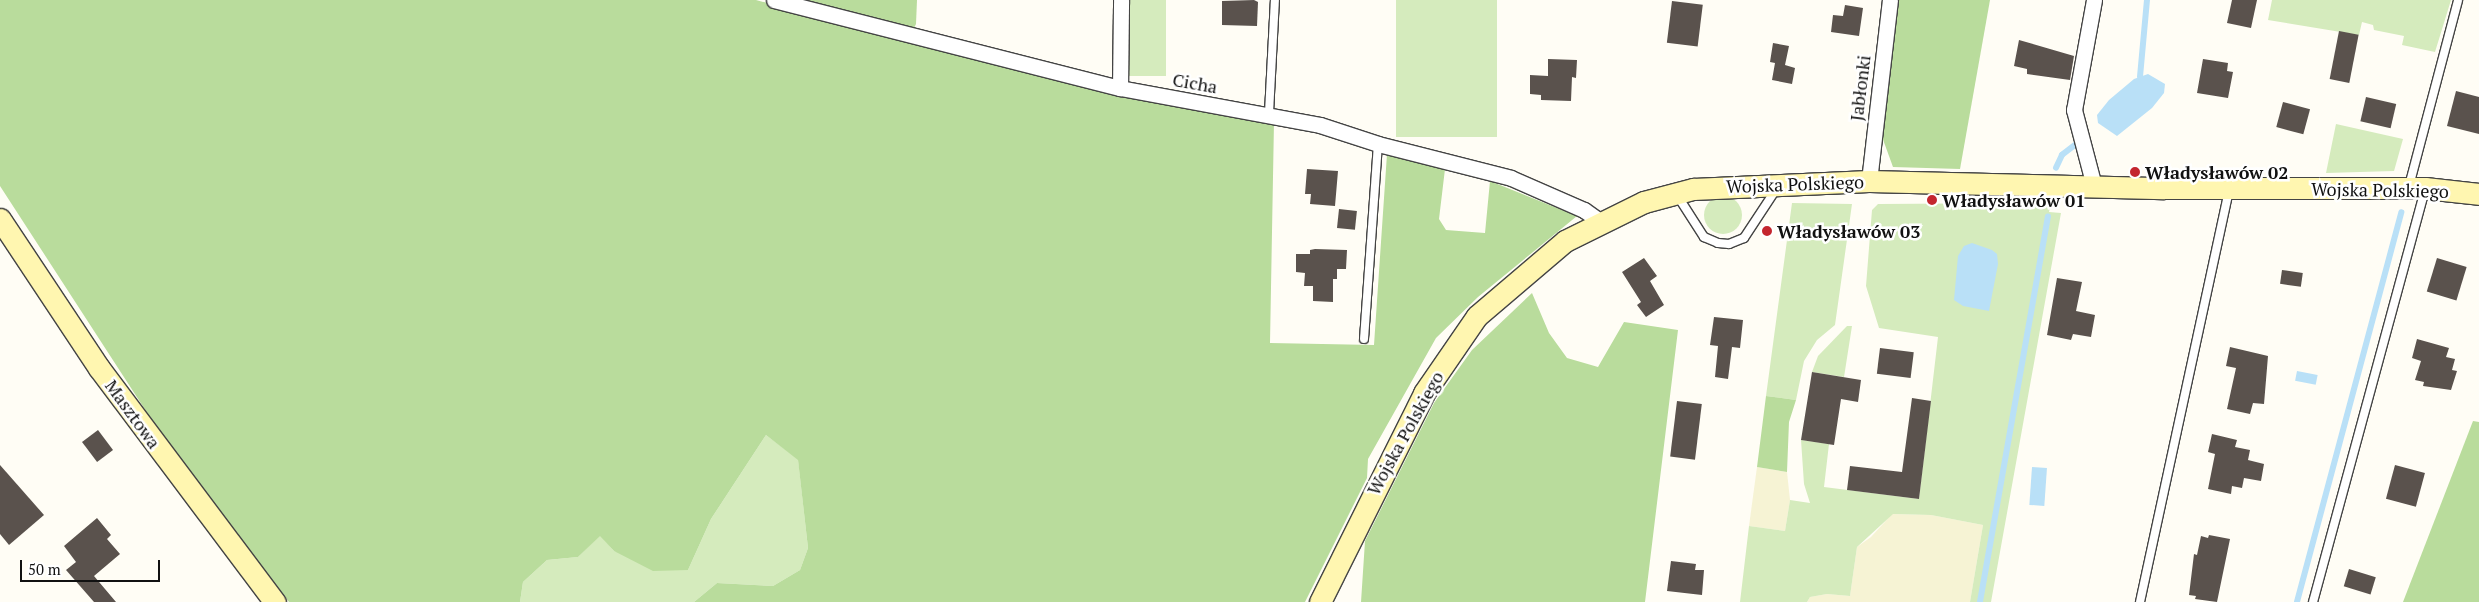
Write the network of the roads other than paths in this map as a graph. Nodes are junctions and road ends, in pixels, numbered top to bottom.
1 (774, 0) edge
2 (1121, 0) edge
3 (1275, 0) edge
4 (1890, 0) edge
5 (2094, 0) edge
6 (2458, 0) edge
7 (1120, 88) junction
8 (1269, 114) junction
9 (1378, 144) junction
10 (1869, 181) junction
11 (1780, 184) junction
12 (2094, 186) junction
13 (2229, 188) junction
14 (2417, 188) junction
15 (1676, 193) junction
16 (2479, 194) edge
17 (0, 219) edge
18 (1601, 222) junction
19 (1364, 339) dead end
20 (275, 602) edge
21 (1320, 602) edge
22 (2140, 602) edge
23 (2314, 602) edge

1 - 7 street, Cicha
2 - 7 street
3 - 8 lane
4 - 10 street, Jabłonki
5 - 12 street
6 - 14 lane
7 - 8 street, Cicha
8 - 9 street, Cicha
9 - 18 street, Cicha
9 - 19 lane
10 - 11 street, Wojska Polskiego
10 - 12 street, Wojska Polskiego
11 - 15 street, Wojska Polskiego
11 - 15 lane
12 - 13 street, Wojska Polskiego
13 - 14 street, Wojska Polskiego
13 - 22 lane
14 - 16 street, Wojska Polskiego
14 - 23 lane
15 - 18 street, Wojska Polskiego
17 - 20 street, Masztowa
18 - 21 street, Wojska Polskiego

